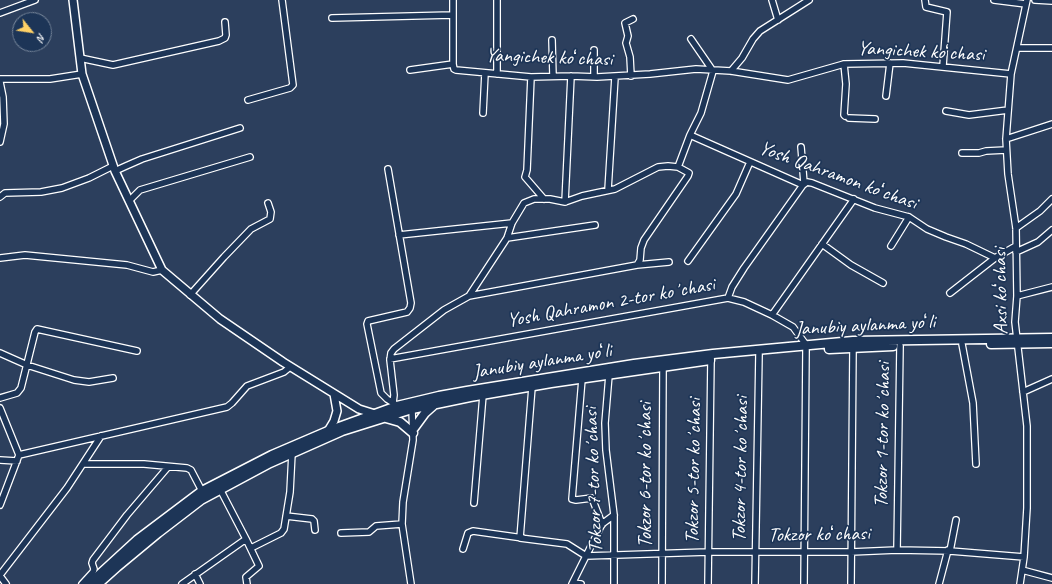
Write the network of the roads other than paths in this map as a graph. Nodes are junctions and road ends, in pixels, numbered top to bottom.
1 (35, 0) edge
2 (282, 0) edge
3 (453, 0) edge
4 (497, 0) edge
5 (772, 0) edge
6 (808, 0) edge
7 (925, 0) edge
8 (994, 0) edge
9 (1035, 0) edge
10 (72, 1) edge
11 (1052, 1) edge
12 (1026, 2) edge
13 (0, 13) edge
14 (452, 15) junction
15 (332, 18) dead end
16 (633, 19) dead end
17 (778, 20) junction
18 (225, 22) dead end
19 (691, 39) dead end
20 (552, 40) dead end
21 (1017, 48) junction
22 (1052, 48) edge
23 (594, 50) dead end
24 (80, 58) junction
25 (890, 63) junction
26 (453, 64) junction
27 (844, 64) junction
28 (943, 66) junction
29 (410, 70) dead end
30 (713, 71) junction
31 (731, 71) junction
32 (485, 73) junction
33 (82, 74) junction
34 (497, 74) junction
35 (1011, 74) junction
36 (553, 76) junction
37 (571, 76) junction
38 (631, 76) junction
39 (531, 77) junction
40 (594, 77) junction
41 (615, 77) junction
42 (0, 81) edge
43 (886, 96) dead end
44 (248, 100) dead end
45 (1008, 110) junction
46 (946, 111) dead end
47 (483, 113) dead end
48 (875, 120) dead end
49 (1052, 124) edge
50 (240, 128) dead end
51 (690, 135) junction
52 (1006, 139) junction
53 (0, 142) edge
54 (801, 147) dead end
55 (1006, 150) junction
56 (962, 154) dead end
57 (250, 157) dead end
58 (750, 162) junction
59 (678, 167) junction
60 (114, 169) junction
61 (388, 169) dead end
62 (803, 184) junction
63 (608, 190) junction
64 (0, 197) edge
65 (544, 199) junction
66 (854, 199) junction
67 (1052, 199) edge
68 (129, 201) junction
69 (268, 202) dead end
70 (566, 202) junction
71 (909, 217) junction
72 (512, 223) junction
73 (595, 225) dead end
74 (1016, 228) junction
75 (1052, 230) edge
76 (399, 235) junction
77 (507, 238) junction
78 (822, 244) junction
79 (891, 246) dead end
80 (1016, 249) junction
81 (0, 258) edge
82 (995, 258) junction
83 (688, 261) dead end
84 (668, 262) dead end
85 (637, 265) junction
86 (162, 270) junction
87 (883, 283) dead end
88 (1052, 287) edge
89 (950, 293) dead end
90 (190, 295) junction
91 (469, 296) junction
92 (1017, 296) junction
93 (728, 298) junction
94 (772, 315) junction
95 (1052, 338) edge
96 (1017, 341) junction
97 (1052, 343) edge
98 (962, 344) junction
99 (900, 346) junction
100 (807, 348) junction
101 (853, 348) junction
102 (137, 351) dead end
103 (0, 353) edge
104 (759, 354) junction
105 (390, 359) junction
106 (712, 360) junction
107 (27, 365) junction
108 (290, 367) junction
109 (663, 367) junction
110 (609, 375) junction
111 (113, 378) dead end
112 (582, 379) junction
113 (1052, 379) edge
114 (532, 387) junction
115 (1023, 392) junction
116 (334, 394) junction
117 (483, 396) junction
118 (0, 398) edge
119 (395, 404) junction
120 (435, 404) junction
121 (0, 408) edge
122 (412, 409) junction
123 (375, 414) junction
124 (385, 418) junction
125 (328, 430) junction
126 (413, 430) junction
127 (101, 436) junction
128 (292, 453) junction
129 (18, 458) junction
130 (0, 460) edge
131 (83, 464) junction
132 (976, 464) dead end
133 (168, 467) junction
134 (220, 489) junction
135 (202, 491) junction
136 (474, 503) dead end
137 (0, 505) edge
138 (614, 515) junction
139 (286, 516) junction
140 (956, 520) dead end
141 (402, 524) junction
142 (602, 524) junction
143 (315, 530) dead end
144 (341, 533) dead end
145 (520, 538) junction
146 (246, 539) junction
147 (251, 548) junction
148 (464, 549) dead end
149 (897, 550) junction
150 (804, 551) junction
151 (949, 551) junction
152 (708, 552) junction
153 (755, 552) junction
154 (851, 552) junction
155 (661, 554) junction
156 (614, 555) junction
157 (586, 556) junction
158 (1024, 557) junction
159 (1022, 570) junction
160 (195, 574) junction
161 (0, 576) edge
162 (1052, 578) edge
163 (103, 582) edge
164 (573, 583) edge
165 (6, 584) edge
166 (82, 584) edge
167 (89, 584) edge
168 (182, 584) edge
169 (200, 584) edge
170 (247, 584) edge
171 (411, 584) edge
172 (580, 584) edge
173 (614, 584) edge
174 (662, 584) edge
175 (708, 584) edge
176 (755, 584) edge
177 (804, 584) edge
178 (851, 584) edge
179 (938, 584) edge
180 (1020, 584) edge

1 - 13 street
2 - 44 street
3 - 14 street
4 - 34 street
5 - 17 street
6 - 17 street
7 - 28 street
8 - 12 street
9 - 11 street
10 - 24 main road
12 - 21 street, Axsi koʻchasi
14 - 15 street
14 - 26 street
16 - 38 street
17 - 31 street
18 - 24 street
19 - 30 street
20 - 36 street
21 - 22 street
21 - 35 street, Axsi koʻchasi
23 - 40 street
24 - 33 main road
25 - 27 street, Yangichek koʻchasi
25 - 28 street, Yangichek koʻchasi
25 - 43 street
26 - 29 street
26 - 32 street, Yangichek koʻchasi
27 - 31 street, Yangichek koʻchasi
27 - 48 street
28 - 35 street, Yangichek koʻchasi
30 - 31 street, Yangichek koʻchasi
30 - 38 street, Yangichek koʻchasi
30 - 51 street
32 - 34 street, Yangichek koʻchasi
32 - 47 street
33 - 42 street
33 - 60 main road
34 - 39 street, Yangichek koʻchasi
35 - 45 street, Axsi koʻchasi
36 - 37 street, Yangichek koʻchasi
36 - 39 street, Yangichek koʻchasi
37 - 40 street, Yangichek koʻchasi
37 - 70 street
38 - 41 street, Yangichek koʻchasi
39 - 65 street
40 - 41 street, Yangichek koʻchasi
41 - 63 street
42 - 53 street
45 - 46 street
45 - 52 street, Axsi koʻchasi
49 - 52 street
50 - 60 street
51 - 58 street, Yosh Qahramon koʻchasi
51 - 59 street
52 - 55 street, Axsi koʻchasi
54 - 62 street
55 - 56 street
55 - 74 street, Axsi koʻchasi
57 - 68 street
58 - 62 street, Yosh Qahramon koʻchasi
58 - 83 street
59 - 63 street
59 - 85 street
60 - 64 street
60 - 68 main road
61 - 76 street
62 - 66 street, Yosh Qahramon koʻchasi
62 - 93 street, Yosh Qahramon 2-tor koʼchasi
63 - 70 street
65 - 70 street
65 - 72 street
66 - 71 street, Yosh Qahramon koʻchasi
66 - 78 street
67 - 74 street
68 - 86 main road
69 - 90 street
71 - 79 street
71 - 82 street, Yosh Qahramon koʻchasi
72 - 76 street
72 - 77 street
73 - 77 street
74 - 80 street, Axsi koʻchasi
75 - 80 street
76 - 119 street
77 - 91 street
78 - 87 street
78 - 94 street
80 - 82 street
80 - 92 street, Axsi koʻchasi
81 - 86 street
82 - 89 street
84 - 85 street
85 - 91 street
86 - 90 main road
88 - 92 street
90 - 108 main road
91 - 105 street
92 - 96 street, Axsi koʻchasi
93 - 94 street
93 - 105 street, Yosh Qahramon 2-tor koʼchasi
94 - 100 street
95 - 96 highway, Janubiy aylanma yoʻli
96 - 97 highway, Janubiy aylanma yoʻli
96 - 98 highway, Janubiy aylanma yoʻli
96 - 100 highway, Janubiy aylanma yoʻli
96 - 115 street, Axsi koʻchasi
98 - 99 highway, Janubiy aylanma yoʻli
98 - 132 street
99 - 101 highway, Janubiy aylanma yoʻli
99 - 149 street, Tokzor 1-tor koʼchasi
100 - 101 highway, Janubiy aylanma yoʻli
100 - 104 highway, Janubiy aylanma yoʻli
100 - 119 highway, Janubiy aylanma yoʻli
100 - 150 street
101 - 154 street
102 - 107 street
103 - 107 street
104 - 106 highway, Janubiy aylanma yoʻli
104 - 153 street, Tokzor 4-tor koʼchasi
105 - 119 street
106 - 109 highway, Janubiy aylanma yoʻli
106 - 152 street, Tokzor 5-tor koʼchasi
107 - 111 street
107 - 118 street
108 - 116 main road
108 - 127 street
109 - 110 highway, Janubiy aylanma yoʻli
109 - 155 street, Tokzor 6-tor koʼchasi
110 - 112 highway, Janubiy aylanma yoʻli
110 - 138 street, Tokzor 7-tor koʼchasi
112 - 114 highway, Janubiy aylanma yoʻli
112 - 142 street
113 - 115 street
114 - 117 highway, Janubiy aylanma yoʻli
114 - 145 street
115 - 158 street, Axsi koʻchasi
116 - 123 main road
116 - 125 main road
117 - 120 highway, Janubiy aylanma yoʻli
117 - 136 street
119 - 123 highway, Janubiy aylanma yoʻli
120 - 122 highway, Janubiy aylanma yoʻli
120 - 126 highway
121 - 129 street
122 - 124 highway, Janubiy aylanma yoʻli
122 - 126 street
123 - 125 highway, Janubiy aylanma yoʻli
124 - 126 highway
124 - 128 highway, Janubiy aylanma yoʻli
125 - 135 highway, Janubiy aylanma yoʻli
126 - 141 street
127 - 129 street
127 - 131 street
128 - 134 highway, Janubiy aylanma yoʻli
128 - 139 street
129 - 130 street
129 - 137 street
131 - 133 street
131 - 161 street
133 - 135 street
133 - 166 street
134 - 146 street
134 - 163 highway, Janubiy aylanma yoʻli
135 - 167 highway, Janubiy aylanma yoʻli
138 - 142 street
138 - 156 street, Tokzor 7-tor koʼchasi
139 - 143 street
139 - 147 street
140 - 151 street
141 - 144 street
141 - 171 street
142 - 157 street
145 - 148 street
145 - 157 street
146 - 147 street
146 - 160 street
147 - 170 street
149 - 151 street, Tokzor koʻchasi
149 - 154 street, Tokzor koʻchasi
150 - 153 street, Tokzor koʻchasi
150 - 154 street, Tokzor koʻchasi
150 - 177 street
151 - 158 street, Tokzor koʻchasi
151 - 179 street
152 - 153 street, Tokzor koʻchasi
152 - 155 street, Tokzor koʻchasi
152 - 175 street, Tokzor 5-tor koʼchasi
153 - 176 street, Tokzor 4-tor koʼchasi
154 - 178 street
155 - 156 street, Tokzor koʻchasi
155 - 174 street, Tokzor 6-tor koʼchasi
156 - 157 street, Tokzor koʻchasi
156 - 173 street, Tokzor 7-tor koʼchasi
157 - 164 street
158 - 159 street, Axsi koʻchasi
159 - 162 street
159 - 180 street, Axsi koʻchasi
160 - 168 street
160 - 169 street
161 - 165 street
164 - 172 street

